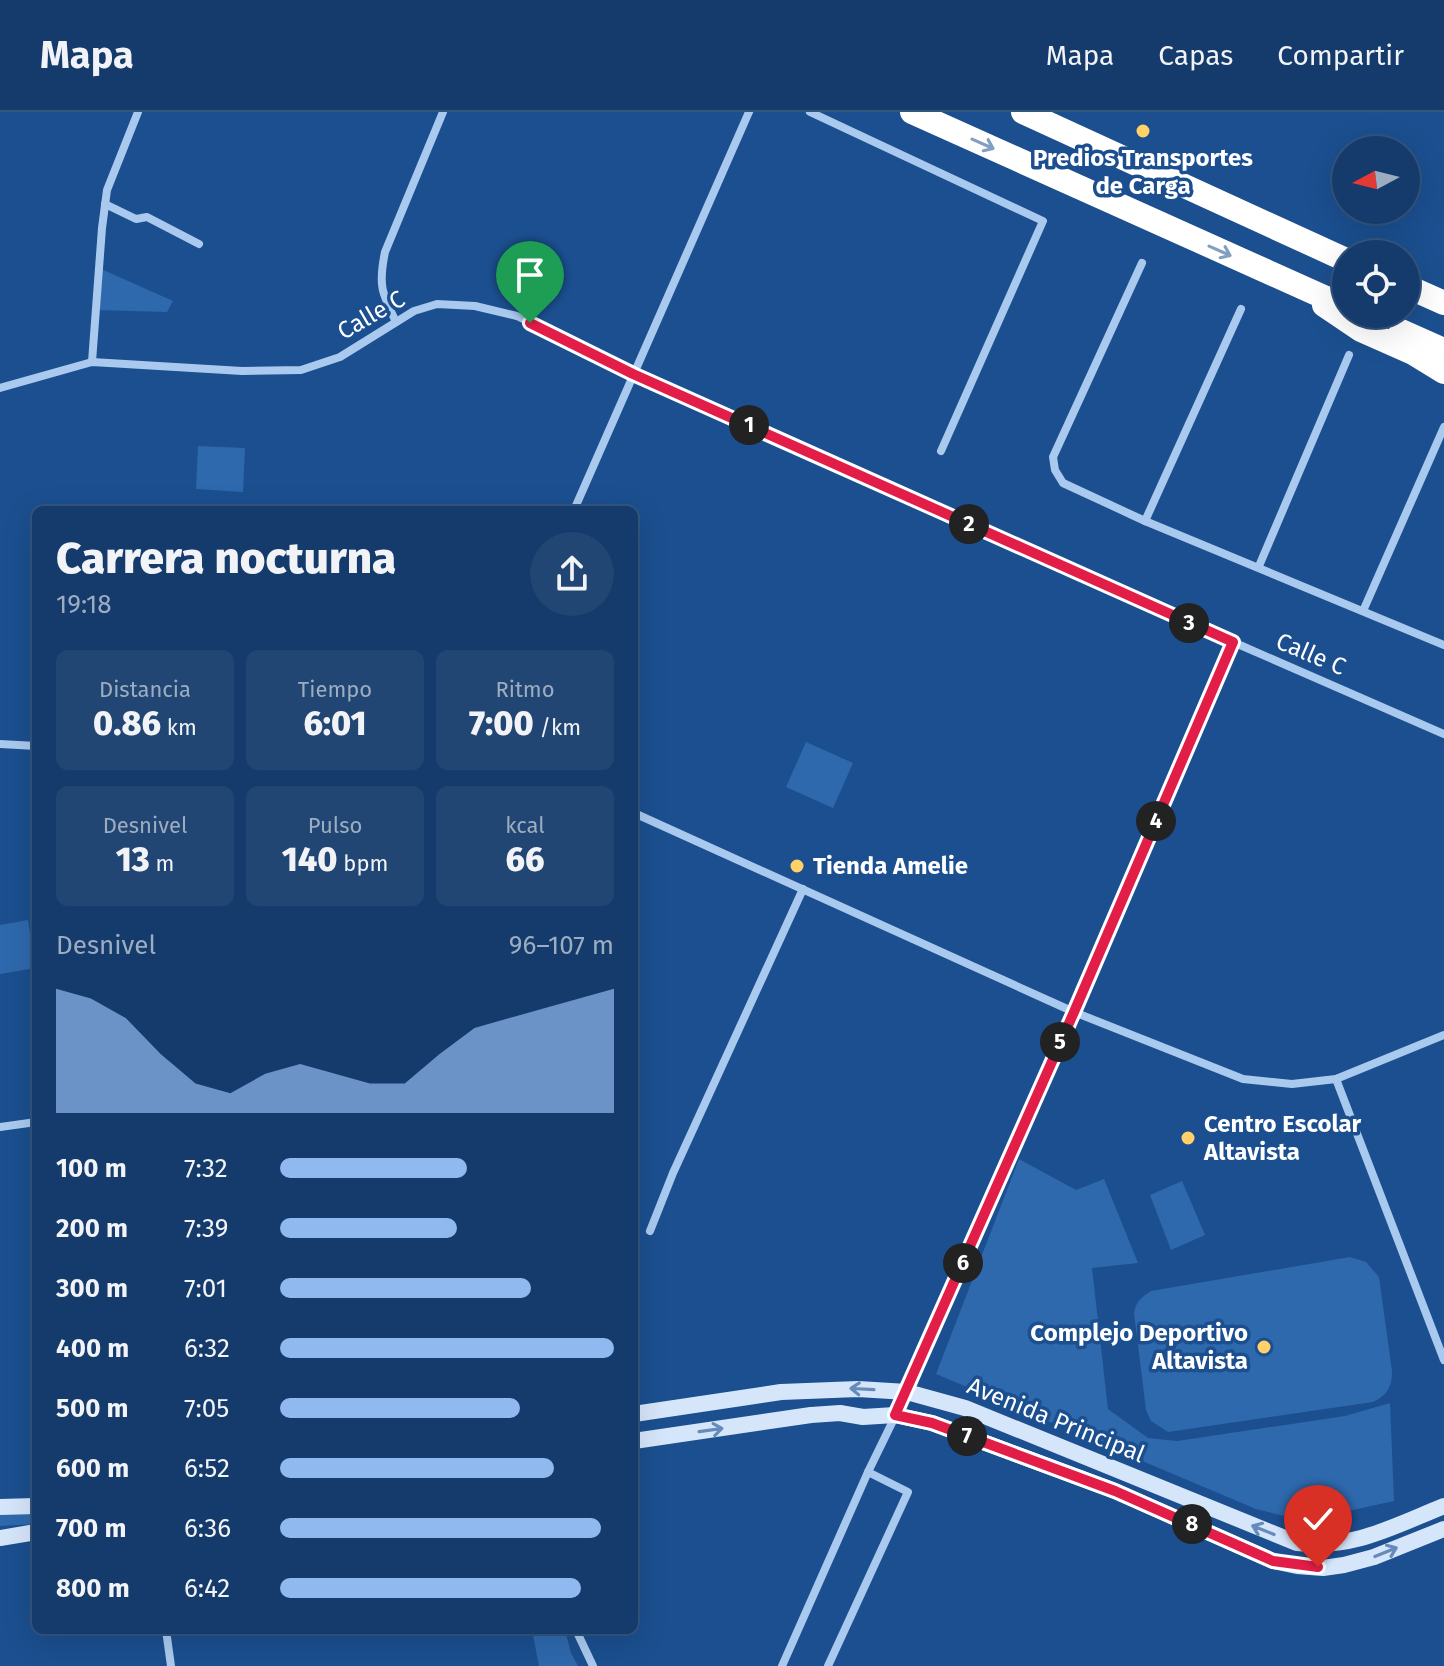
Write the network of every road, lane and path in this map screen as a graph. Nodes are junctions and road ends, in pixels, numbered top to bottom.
1 (138, 112) edge
2 (443, 112) edge
3 (749, 112) edge
4 (810, 112) edge
5 (912, 112) edge
6 (1023, 112) edge
7 (105, 204) junction
8 (199, 244) dead end
9 (1332, 254) edge
10 (1142, 263) dead end
11 (1285, 280) junction
12 (1420, 292) edge
13 (1332, 301) edge
14 (1444, 303) edge
15 (1241, 309) dead end
16 (396, 322) junction
17 (1394, 328) edge
18 (1444, 350) edge
19 (1349, 355) dead end
20 (92, 362) junction
21 (1444, 372) edge
22 (633, 374) junction
23 (0, 388) edge
24 (1444, 427) edge
25 (941, 451) dead end
26 (576, 506) edge
27 (1145, 521) junction
28 (1259, 566) junction
29 (1363, 611) junction
30 (1233, 642) junction
31 (1444, 645) edge
32 (1444, 734) edge
33 (0, 744) edge
34 (32, 746) edge
35 (638, 815) edge
36 (803, 889) junction
37 (1074, 1012) junction
38 (1444, 1035) edge
39 (1336, 1079) junction
40 (32, 1123) edge
41 (0, 1127) edge
42 (650, 1231) dead end
43 (1444, 1360) edge
44 (907, 1392) junction
45 (638, 1413) edge
46 (895, 1415) junction
47 (638, 1440) edge
48 (868, 1472) junction
49 (1444, 1506) edge
50 (0, 1507) edge
51 (32, 1507) edge
52 (1444, 1529) edge
53 (32, 1533) edge
54 (0, 1538) edge
55 (167, 1634) edge
56 (578, 1634) edge
57 (171, 1666) edge
58 (593, 1666) edge
59 (782, 1666) edge
60 (828, 1666) edge

1 - 7 street
2 - 16 street
3 - 22 street
4 - 25 street
5 -> 11 highway
6 - 9 highway
7 - 8 street
7 - 20 street
10 - 27 street
11 - 13 highway
11 - 21 highway
12 - 14 highway
15 - 27 street
16 - 20 street, Calle C
16 - 22 street, Calle C
17 - 18 highway
19 - 28 street
20 - 23 street, Calle C
22 - 26 street
22 - 30 street, Calle C
24 - 29 street
27 - 28 street
28 - 29 street
29 - 31 street
30 - 32 street, Calle C
30 - 37 street
33 - 34 street
35 - 36 street
36 - 37 street
36 - 42 street
37 - 39 street
37 - 44 street
38 - 39 street
39 - 43 street
40 - 41 street
44 -> 45 street, Avenida Principal
44 - 46 street
49 -> 44 street, Avenida Principal
47 -> 46 street, Avenida Principal
46 - 48 street
46 -> 52 street, Avenida Principal
48 - 59 street
48 - 60 street
50 - 51 street
53 - 54 street
55 - 57 street
56 - 58 street

